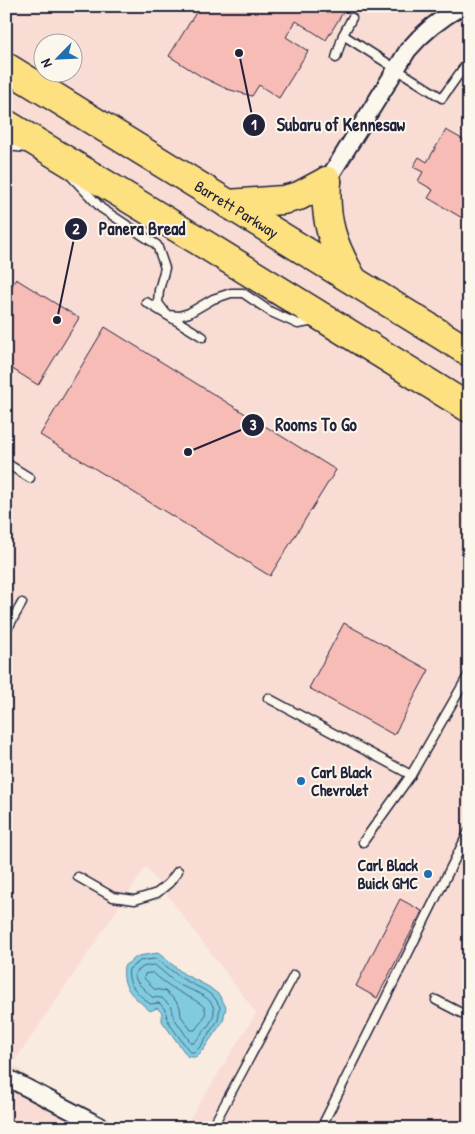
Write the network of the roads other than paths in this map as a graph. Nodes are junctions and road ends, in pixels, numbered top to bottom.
1 (462, 6) edge
2 (352, 18) dead end
3 (343, 35) junction
4 (336, 58) dead end
5 (469, 60) edge
6 (6, 67) edge
7 (395, 69) junction
8 (6, 124) edge
9 (6, 146) edge
10 (56, 154) junction
11 (327, 181) junction
12 (228, 204) junction
13 (353, 281) junction
14 (146, 302) dead end
15 (167, 315) junction
16 (327, 319) junction
17 (203, 337) dead end
18 (469, 352) edge
19 (469, 408) edge
20 (6, 463) edge
21 (30, 478) dead end
22 (22, 603) dead end
23 (6, 631) edge
24 (469, 674) edge
25 (268, 698) dead end
26 (411, 775) junction
27 (469, 831) edge
28 (363, 842) dead end
29 (178, 871) dead end
30 (78, 877) dead end
31 (294, 975) dead end
32 (436, 1000) dead end
33 (469, 1017) edge
34 (6, 1077) edge
35 (104, 1128) edge
36 (212, 1128) edge
37 (321, 1128) edge

1 - 7 street
2 - 3 lane
3 - 4 lane
3 - 7 lane
5 - 7 lane
6 - 12 highway, Barrett Parkway
7 - 11 street
8 - 10 highway
9 - 10 lane
10 - 15 lane
10 - 16 highway
11 - 12 highway
11 - 13 highway
12 - 13 highway, Barrett Parkway
13 - 18 highway, Barrett Parkway
14 - 15 lane
15 - 16 lane
15 - 17 lane
16 - 19 highway
20 - 21 lane
22 - 23 lane
24 - 26 lane
25 - 26 lane
26 - 28 lane
27 - 37 lane
29 - 30 lane
31 - 36 lane
32 - 33 lane
34 - 35 street

